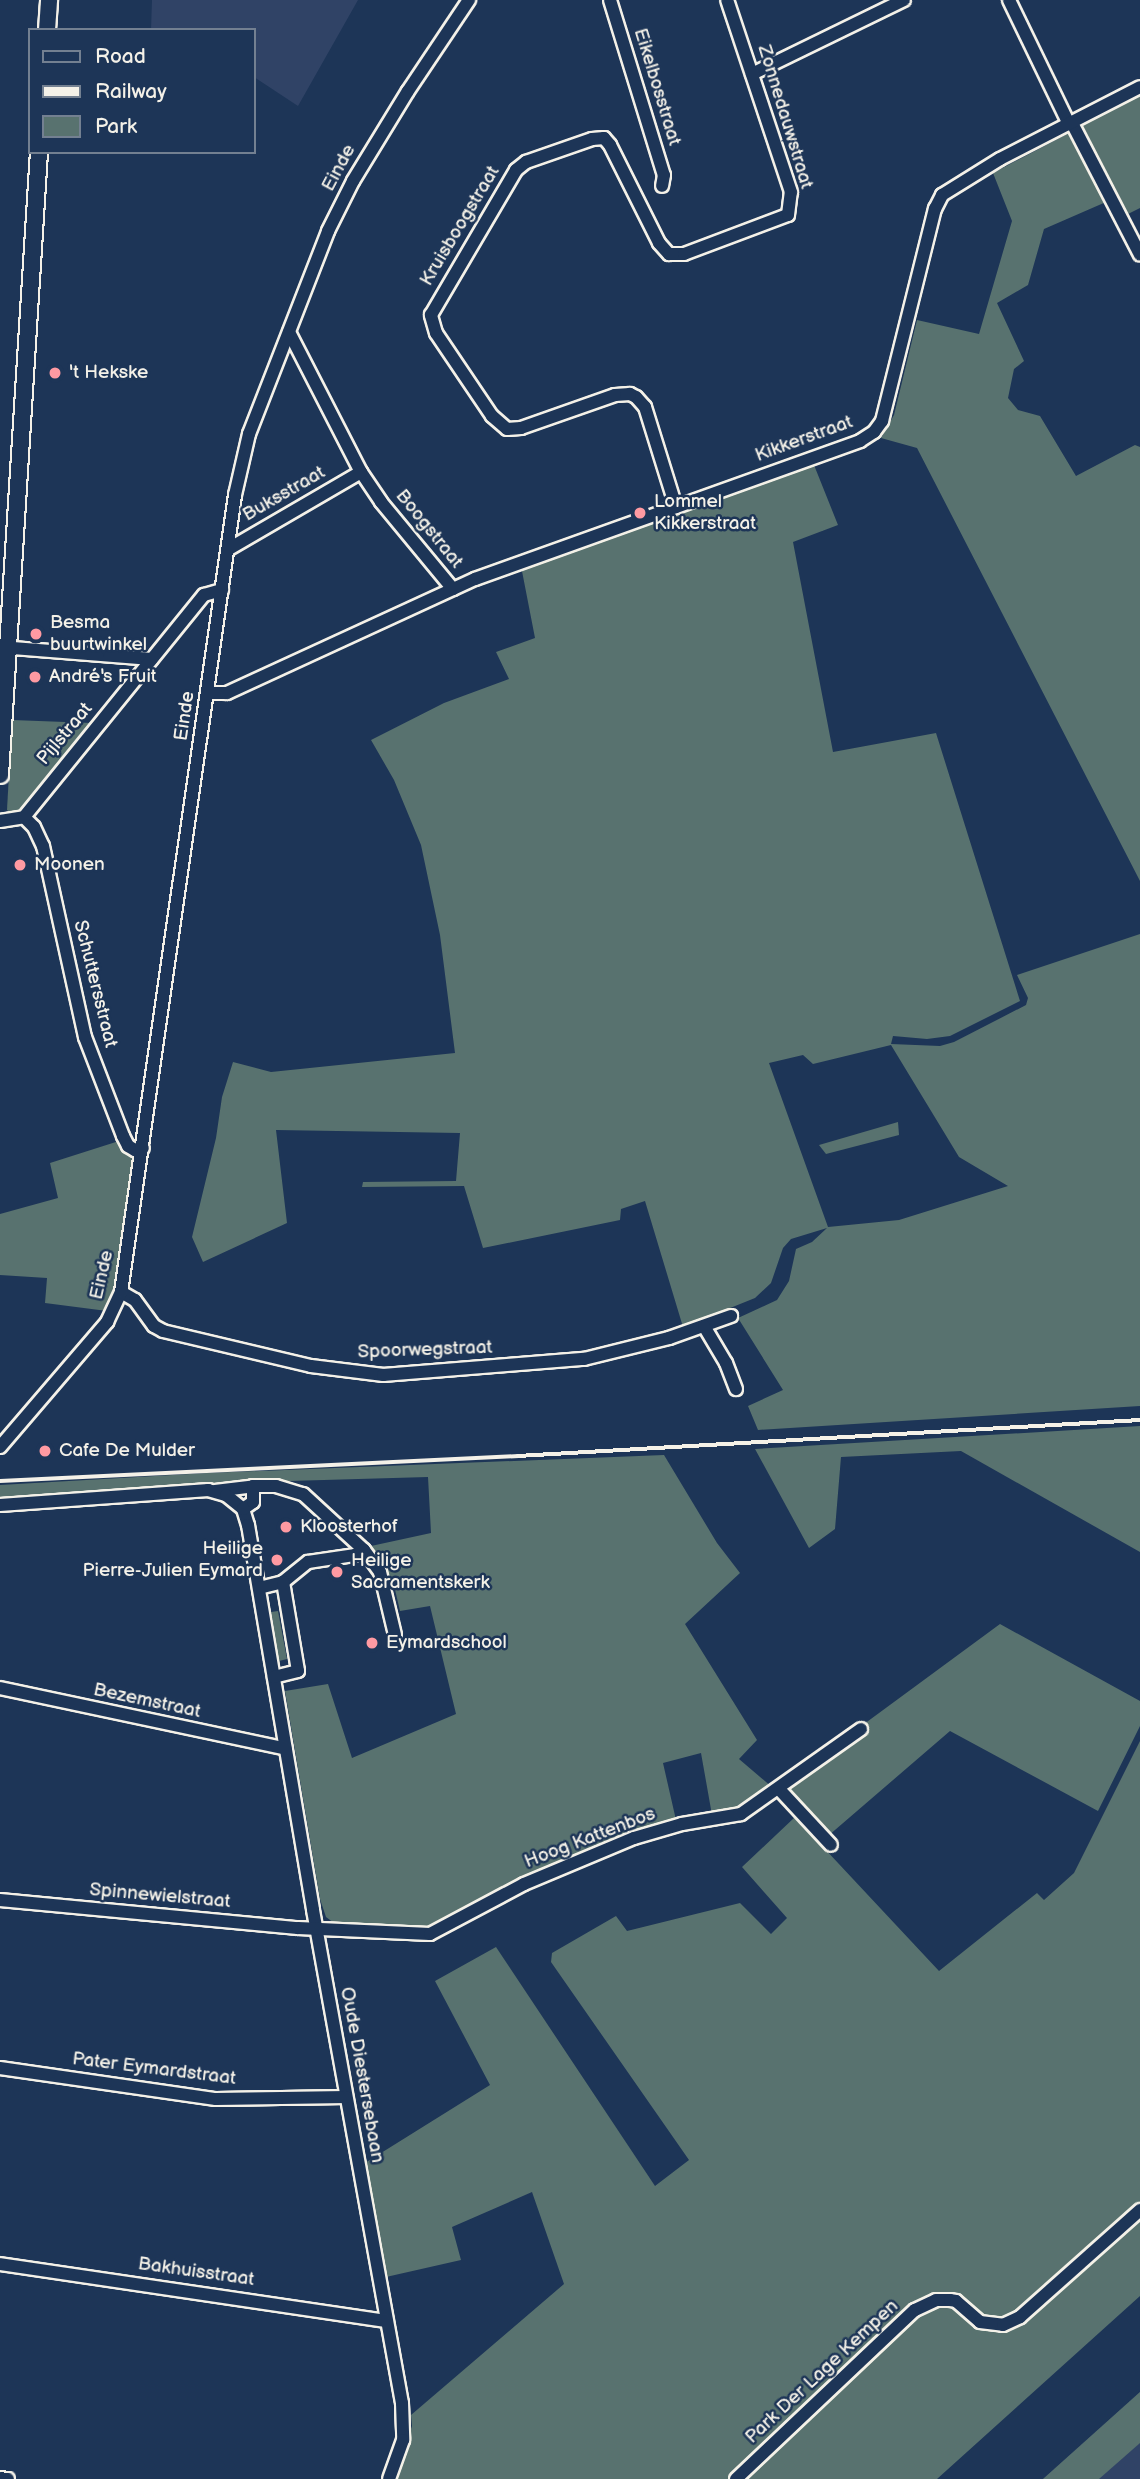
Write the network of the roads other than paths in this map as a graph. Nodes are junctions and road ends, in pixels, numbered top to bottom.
1 (49, 0) edge
2 (469, 0) edge
3 (610, 0) edge
4 (727, 0) edge
5 (904, 0) edge
6 (1009, 0) edge
7 (47, 28) edge
8 (752, 74) junction
9 (1140, 87) edge
10 (1070, 123) junction
11 (614, 153) joint
12 (39, 154) edge
13 (662, 186) dead end
14 (1140, 255) edge
15 (289, 332) junction
16 (361, 472) junction
17 (676, 507) junction
18 (227, 550) junction
19 (453, 589) junction
20 (222, 590) junction
21 (5, 620) edge
22 (4, 648) edge
23 (152, 659) junction
24 (208, 693) junction
25 (0, 775) edge
26 (24, 817) junction
27 (0, 821) edge
28 (143, 1148) junction
29 (121, 1292) junction
30 (731, 1316) dead end
31 (704, 1325) junction
32 (736, 1389) dead end
33 (0, 1447) edge
34 (253, 1486) junction
35 (214, 1491) junction
36 (0, 1505) edge
37 (243, 1509) junction
38 (364, 1550) junction
39 (283, 1582) junction
40 (259, 1588) junction
41 (395, 1635) dead end
42 (274, 1677) junction
43 (0, 1688) edge
44 (861, 1729) dead end
45 (286, 1749) junction
46 (779, 1789) junction
47 (831, 1845) dead end
48 (0, 1900) edge
49 (317, 1929) junction
50 (0, 2068) edge
51 (346, 2097) junction
52 (1140, 2210) edge
53 (0, 2264) edge
54 (387, 2321) junction
55 (0, 2478) edge
56 (8, 2479) edge
57 (389, 2479) edge
58 (736, 2479) edge

1 - 7 main road
2 - 15 street, Einde
3 - 13 street, Eikelbosstraat
4 - 8 street, Zonnedauwstraat
5 - 8 street
6 - 10 street
8 - 11 street, Zonnedauwstraat
9 - 10 street, Kikkerstraat
10 - 14 street
10 - 17 street, Kikkerstraat
11 - 17 street, Kruisboogstraat
12 - 21 main road
15 - 16 street, Boogstraat
15 - 18 street, Einde
16 - 18 street, Buksstraat
16 - 19 street, Boogstraat
17 - 19 street, Kikkerstraat
18 - 20 street, Einde
19 - 24 street, Boogstraat
20 - 23 street, Pijlstraat
20 - 24 street, Einde
21 - 22 main road
22 - 23 street
22 - 25 main road
23 - 26 street, Pijlstraat
24 - 28 street, Einde
26 - 27 street
26 - 28 street, Schuttersstraat
28 - 29 street, Einde
29 - 31 street, Spoorwegstraat
29 - 33 street, Einde
30 - 31 street, Spoorwegstraat
31 - 32 street
34 - 35 street
34 - 37 street
34 - 38 street
35 - 36 street
35 - 37 street
37 - 40 street, Oude Diestersebaan
38 - 39 street
38 - 41 street
39 - 40 street
39 - 42 street
40 - 42 street, Oude Diestersebaan
42 - 45 street, Oude Diestersebaan
43 - 45 street, Bezemstraat
44 - 46 street, Hoog Kattenbos
45 - 49 street, Oude Diestersebaan
46 - 47 street
46 - 49 street, Hoog Kattenbos
48 - 49 street, Spinnewielstraat
49 - 51 street, Oude Diestersebaan
50 - 51 street, Pater Eymardstraat
51 - 54 street, Oude Diestersebaan
52 - 58 street, Park Der Lage Kempen
53 - 54 street, Bakhuisstraat
54 - 57 street, Oude Diestersebaan
55 - 56 street

